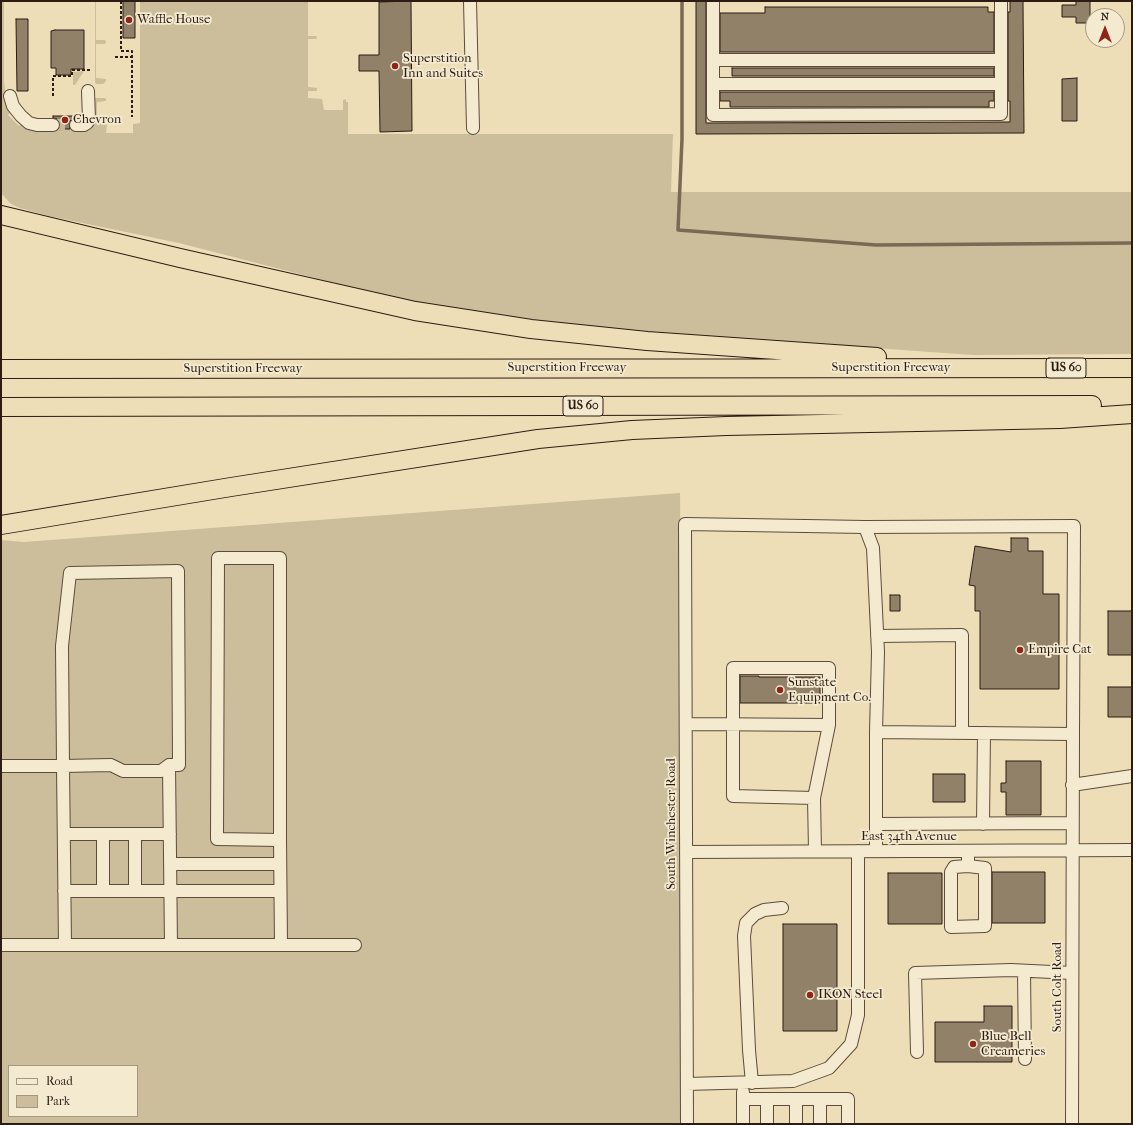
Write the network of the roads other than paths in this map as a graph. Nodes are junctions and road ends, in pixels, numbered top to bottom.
1 (470, 1) edge
2 (713, 1) edge
3 (1001, 1) edge
4 (713, 60) junction
5 (1001, 60) junction
6 (713, 84) junction
7 (1001, 84) junction
8 (88, 91) dead end
9 (10, 96) dead end
10 (53, 125) tunnel mouth
11 (76, 125) tunnel mouth
12 (473, 128) dead end
13 (1, 216) edge
14 (999, 368) junction
15 (1132, 368) edge
16 (1, 369) edge
17 (1, 406) edge
18 (1132, 406) edge
19 (1132, 414) edge
20 (1, 525) edge
21 (865, 527) junction
22 (877, 636) junction
23 (686, 724) junction
24 (733, 724) junction
25 (829, 726) junction
26 (876, 732) junction
27 (962, 732) junction
28 (984, 733) junction
29 (1073, 734) junction
30 (169, 765) junction
31 (1, 766) edge
32 (63, 766) junction
33 (1132, 776) edge
34 (1072, 785) junction
35 (814, 798) junction
36 (1072, 823) junction
37 (876, 824) junction
38 (983, 824) junction
39 (64, 834) junction
40 (103, 834) junction
41 (135, 834) junction
42 (170, 834) junction
43 (280, 840) junction
44 (1072, 850) junction
45 (1132, 850) edge
46 (815, 851) junction
47 (858, 851) junction
48 (876, 851) junction
49 (968, 851) junction
50 (686, 852) junction
51 (170, 864) junction
52 (280, 864) junction
53 (968, 866) junction
54 (64, 891) junction
55 (103, 891) junction
56 (135, 891) junction
57 (171, 891) junction
58 (280, 891) junction
59 (782, 908) dead end
60 (1, 945) edge
61 (65, 945) junction
62 (171, 945) junction
63 (281, 945) junction
64 (355, 945) dead end
65 (1024, 971) junction
66 (1072, 973) junction
67 (917, 1052) dead end
68 (1025, 1059) dead end
69 (747, 1083) junction
70 (687, 1084) junction
71 (743, 1099) junction
72 (767, 1099) junction
73 (796, 1099) junction
74 (820, 1099) junction
75 (687, 1124) edge
76 (743, 1124) edge
77 (768, 1124) edge
78 (796, 1124) edge
79 (820, 1124) edge
80 (848, 1124) edge
81 (1072, 1124) edge

1 - 12 street
2 - 4 street
3 - 5 street
4 - 5 street
4 - 6 street
5 - 7 street
6 - 7 street
6 - 7 street
8 - 11 street
9 - 10 street
13 - 14 highway
14 - 15 highway, Superstition Freeway / US 60
14 - 16 highway, Superstition Freeway / US 60
17 - 18 highway, US 60
19 - 20 highway
21 - 22 street
21 - 23 street, South Winchester Road
21 - 29 street, South Colt Road
22 - 26 street
22 - 27 street
23 - 24 street
23 - 50 street, South Winchester Road
24 - 25 street
24 - 25 street
24 - 35 street
25 - 35 street
26 - 27 street
26 - 37 street
27 - 28 street
28 - 29 street
28 - 38 street
29 - 34 street, South Colt Road
30 - 32 street
30 - 32 street
30 - 42 street
31 - 32 street
32 - 39 street
33 - 34 street
34 - 36 street, South Colt Road
35 - 46 street
36 - 38 street
36 - 44 street, South Colt Road
37 - 38 street
37 - 48 street
39 - 40 street
39 - 54 street
40 - 41 street
40 - 55 street
41 - 42 street
41 - 56 street
42 - 51 street
43 - 43 street
43 - 52 street
44 - 45 street, East 34th Avenue
44 - 49 street, East 34th Avenue
44 - 66 street, South Colt Road
46 - 47 street, East 34th Avenue
46 - 50 street, East 34th Avenue
47 - 48 street, East 34th Avenue
47 - 69 street
48 - 49 street, East 34th Avenue
49 - 53 street
50 - 70 street, South Winchester Road
51 - 52 street
51 - 57 street
52 - 58 street
53 - 53 street
54 - 55 street
54 - 61 street
55 - 56 street
56 - 57 street
57 - 58 street
57 - 62 street
58 - 63 street
59 - 69 street
60 - 61 street
61 - 62 street
62 - 63 street
63 - 64 street
65 - 66 street
65 - 67 street
65 - 68 street
66 - 81 street, South Colt Road
69 - 70 street
69 - 71 street
70 - 75 street, South Winchester Road
71 - 72 street
71 - 76 street
72 - 73 street
72 - 77 street
73 - 74 street
73 - 78 street
74 - 79 street
74 - 80 street

